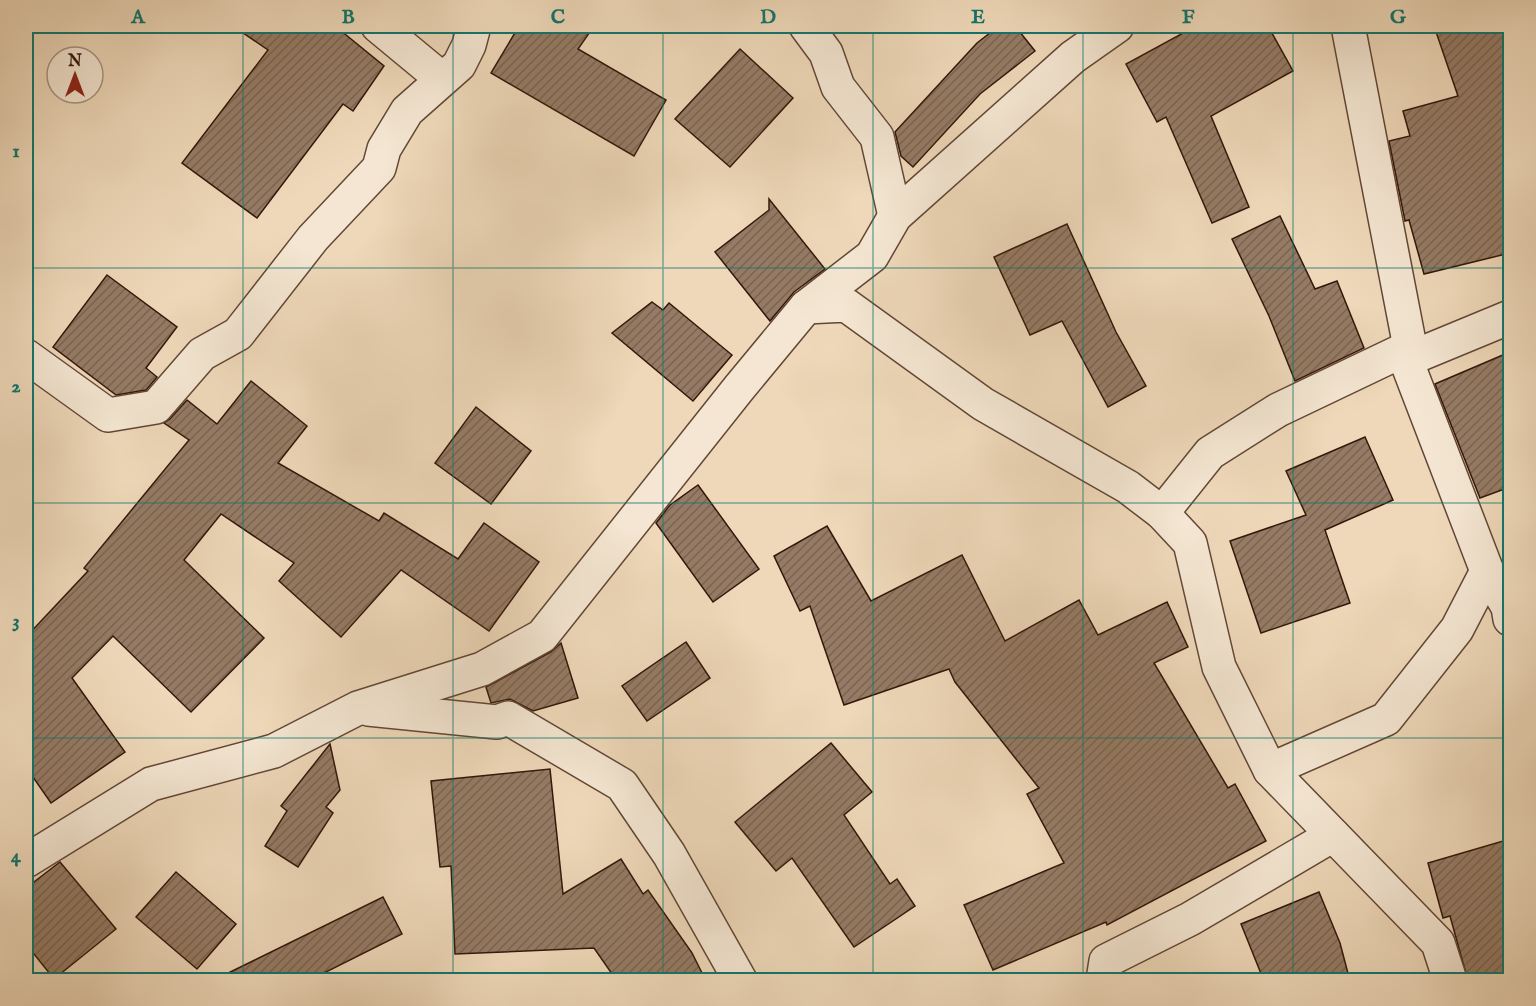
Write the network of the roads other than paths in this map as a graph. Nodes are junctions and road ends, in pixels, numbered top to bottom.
1 (378, 26) edge
2 (474, 26) edge
3 (806, 26) edge
4 (1117, 26) edge
5 (1348, 26) edge
6 (442, 79) junction
7 (895, 216) junction
8 (806, 307) junction
9 (1510, 317) edge
10 (1408, 353) junction
11 (26, 356) edge
12 (1162, 513) junction
13 (1487, 571) junction
14 (1510, 619) edge
15 (358, 708) junction
16 (1270, 770) junction
17 (1333, 835) junction
18 (26, 861) edge
19 (740, 981) edge
20 (1103, 981) edge
21 (1450, 981) edge

1 - 6 street
2 - 6 street
3 - 7 street
4 - 7 street
5 - 10 street
6 - 11 street
7 - 8 street
8 - 12 street
8 - 15 street
9 - 10 street
10 - 12 street
10 - 13 street
12 - 16 street
13 - 14 street
13 - 16 street
15 - 18 street
15 - 19 street
16 - 17 street
17 - 20 street
17 - 21 street

